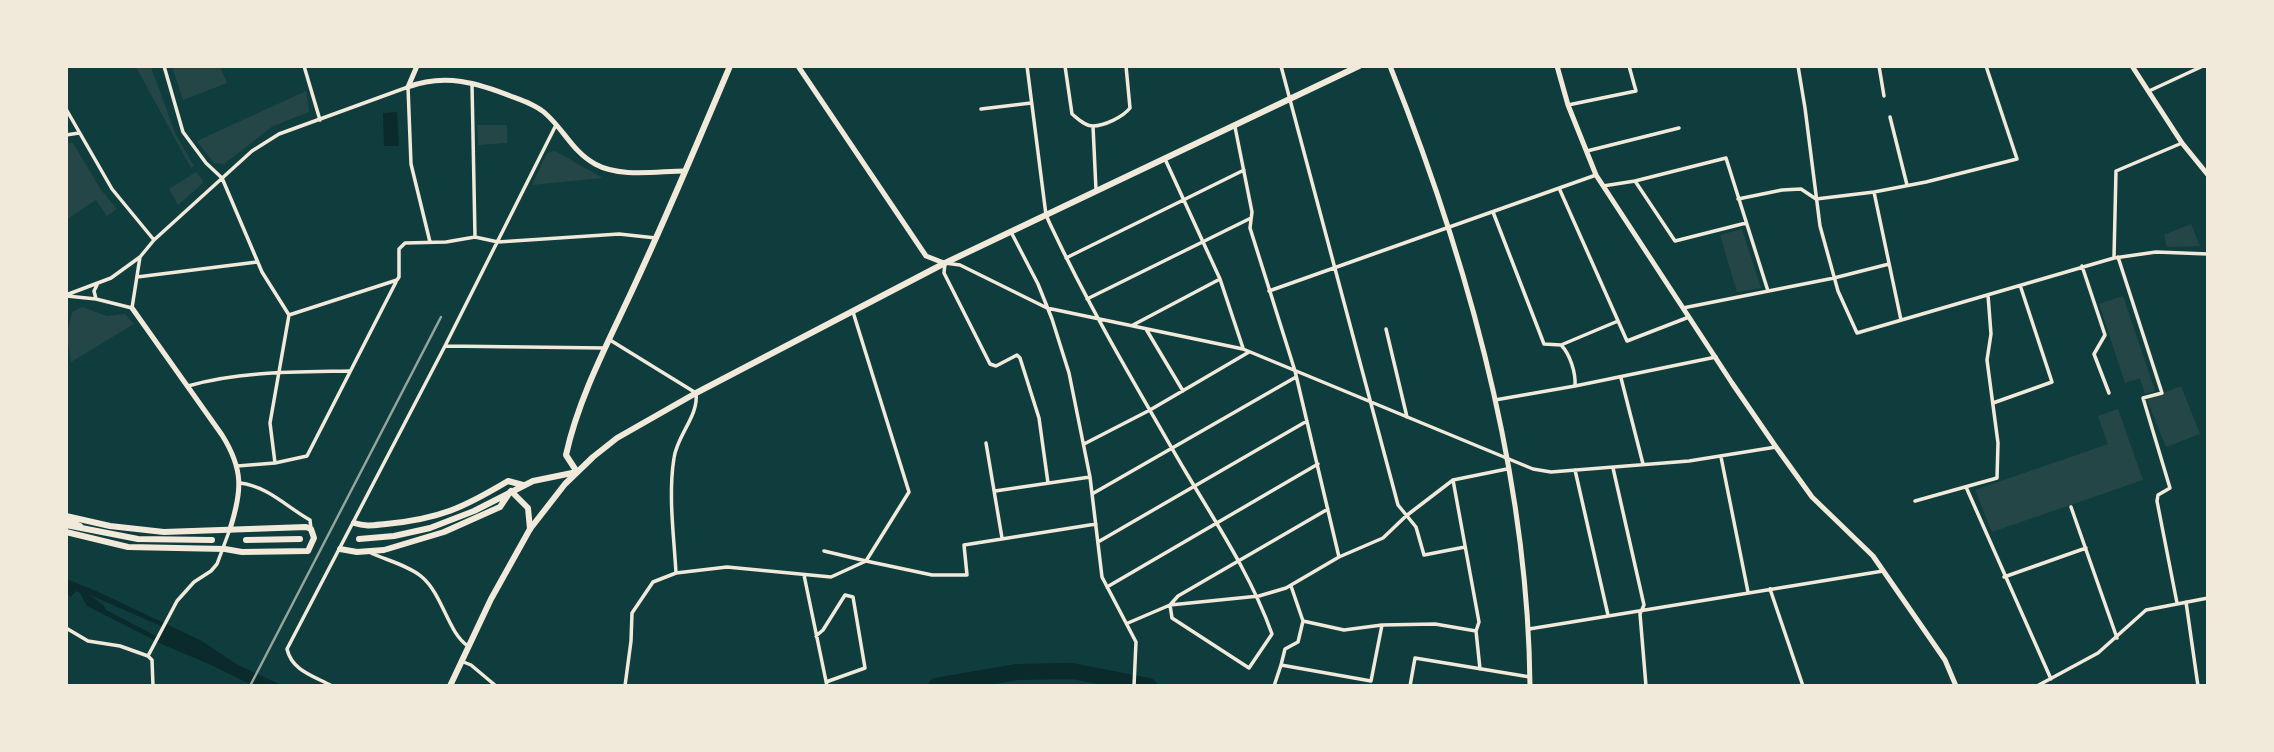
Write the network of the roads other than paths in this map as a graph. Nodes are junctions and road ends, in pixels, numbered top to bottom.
1 (164, 66) edge
2 (304, 66) edge
3 (416, 66) edge
4 (730, 66) edge
5 (798, 66) edge
6 (1027, 66) edge
7 (1065, 66) edge
8 (1126, 66) edge
9 (1281, 66) edge
10 (1359, 66) edge
11 (1390, 66) edge
12 (1557, 66) edge
13 (1629, 66) edge
14 (1798, 66) edge
15 (1879, 66) edge
16 (1986, 66) edge
17 (2132, 66) edge
18 (2203, 66) edge
19 (472, 82) junction
20 (408, 87) junction
21 (2149, 91) junction
22 (1884, 96) dead end
23 (1291, 101) junction
24 (1031, 103) junction
25 (1568, 105) junction
26 (66, 109) edge
27 (981, 109) dead end
28 (1890, 117) dead end
29 (320, 120) junction
30 (556, 125) junction
31 (1093, 126) junction
32 (1235, 127) junction
33 (1679, 128) dead end
34 (79, 133) junction
35 (66, 135) edge
36 (2182, 142) junction
37 (1585, 152) junction
38 (1165, 159) junction
39 (1244, 170) junction
40 (685, 171) junction
41 (1596, 175) junction
42 (2207, 175) edge
43 (222, 178) junction
44 (1635, 181) junction
45 (1603, 186) junction
46 (1907, 186) junction
47 (1559, 188) junction
48 (1874, 192) junction
49 (1096, 193) junction
50 (1738, 199) junction
51 (1816, 199) junction
52 (1184, 200) junction
53 (1493, 212) junction
54 (1046, 215) junction
55 (1251, 218) junction
56 (1745, 223) junction
57 (1449, 228) junction
58 (1011, 231) junction
59 (475, 237) junction
60 (656, 238) junction
61 (154, 240) junction
62 (1203, 241) junction
63 (430, 242) junction
64 (498, 242) junction
65 (2207, 254) edge
66 (141, 257) junction
67 (1066, 258) junction
68 (2116, 258) junction
69 (257, 262) junction
70 (945, 263) junction
71 (1889, 264) junction
72 (2082, 266) junction
73 (126, 267) junction
74 (1335, 268) junction
75 (137, 276) junction
76 (1834, 278) junction
77 (1220, 279) junction
78 (397, 280) junction
79 (97, 285) junction
80 (2021, 287) junction
81 (1269, 290) junction
82 (1768, 291) junction
83 (1988, 295) junction
84 (66, 296) edge
85 (96, 299) junction
86 (1086, 299) junction
87 (132, 307) junction
88 (1047, 308) junction
89 (1683, 308) junction
90 (853, 312) junction
91 (289, 315) junction
92 (1689, 317) junction
93 (1097, 319) junction
94 (1901, 320) junction
95 (1618, 321) junction
96 (1131, 326) junction
97 (1386, 329) dead end
98 (1146, 330) junction
99 (610, 340) junction
100 (1561, 345) junction
101 (445, 346) junction
102 (605, 348) junction
103 (1243, 349) junction
104 (1249, 352) junction
105 (1716, 357) junction
106 (349, 371) junction
107 (1295, 371) junction
108 (280, 373) junction
109 (1296, 377) junction
110 (1621, 378) junction
111 (187, 386) junction
112 (1575, 386) junction
113 (1183, 391) junction
114 (696, 393) junction
115 (2109, 393) dead end
116 (1495, 400) junction
117 (1371, 402) junction
118 (1993, 403) junction
119 (1150, 410) junction
120 (1407, 417) junction
121 (1307, 421) junction
122 (986, 443) dead end
123 (1084, 444) junction
124 (1776, 447) junction
125 (1172, 449) junction
126 (1721, 456) junction
127 (1506, 458) junction
128 (275, 463) junction
129 (1318, 464) junction
130 (1643, 464) junction
131 (237, 466) junction
132 (1613, 467) junction
133 (1507, 469) junction
134 (1575, 470) junction
135 (577, 472) junction
136 (1090, 477) junction
137 (1453, 481) junction
138 (240, 483) junction
139 (1048, 483) junction
140 (523, 485) junction
141 (1194, 486) junction
142 (1966, 487) junction
143 (511, 491) junction
144 (995, 491) junction
145 (1092, 494) junction
146 (1915, 501) dead end
147 (2071, 508) dead end
148 (1328, 509) junction
149 (1406, 516) junction
150 (66, 520) edge
151 (355, 523) junction
152 (1216, 523) junction
153 (1096, 524) junction
154 (530, 528) junction
155 (230, 529) junction
156 (311, 529) junction
157 (66, 532) edge
158 (1002, 538) junction
159 (300, 539) dead end
160 (359, 539) dead end
161 (212, 540) dead end
162 (246, 540) dead end
163 (1098, 542) junction
164 (1465, 547) junction
165 (2086, 548) junction
166 (225, 549) junction
167 (340, 549) junction
168 (366, 551) junction
169 (824, 551) dead end
170 (1339, 558) junction
171 (866, 561) junction
172 (1238, 561) junction
173 (1883, 571) junction
174 (676, 573) junction
175 (804, 575) junction
176 (2004, 577) junction
177 (1291, 586) junction
178 (1107, 587) junction
179 (1770, 589) junction
180 (1748, 592) junction
181 (1259, 596) junction
182 (2207, 598) edge
183 (2186, 602) junction
184 (2177, 603) junction
185 (1170, 605) junction
186 (1642, 610) junction
187 (1608, 615) junction
188 (1303, 621) junction
189 (1128, 623) junction
190 (1382, 625) junction
191 (66, 628) edge
192 (1529, 629) junction
193 (1476, 631) junction
194 (816, 636) junction
195 (2118, 638) junction
196 (468, 646) junction
197 (148, 656) junction
198 (461, 661) junction
199 (1281, 665) junction
200 (1480, 669) junction
201 (1530, 677) junction
202 (2051, 680) junction
203 (827, 684) edge
204 (153, 685) edge
205 (332, 685) edge
206 (450, 685) edge
207 (496, 685) edge
208 (625, 685) edge
209 (1134, 685) edge
210 (1274, 685) edge
211 (1410, 685) edge
212 (1530, 685) edge
213 (1646, 685) edge
214 (1802, 685) edge
215 (1956, 685) edge
216 (2037, 685) edge
217 (2198, 685) edge

1 - 43 street
2 - 29 street
3 - 20 street
4 - 40 main road
5 - 70 street
6 - 24 street
7 - 31 street
8 - 31 street
9 - 23 street
10 - 23 main road
11 - 57 street
12 - 25 street
13 - 25 street
14 - 51 street
15 - 22 street
16 - 46 street
17 - 21 street
18 - 21 street
19 - 20 street
19 - 30 street
19 - 59 street
20 - 29 street
20 - 63 street
21 - 36 street
23 - 32 main road
23 - 74 street
24 - 27 street
24 - 54 street
25 - 37 street
26 - 34 street
28 - 46 street
29 - 43 street
30 - 40 street
30 - 64 street
31 - 49 street
32 - 38 main road
32 - 39 street
33 - 37 street
34 - 35 street
34 - 61 street
36 - 42 street
36 - 68 street
37 - 41 street
38 - 49 main road
38 - 52 street
39 - 52 street
39 - 55 street
40 - 60 main road
41 - 45 street
41 - 47 street
43 - 61 street
43 - 69 street
44 - 45 street
44 - 50 street
44 - 56 street
45 - 89 street
46 - 48 street
47 - 53 street
47 - 95 street
48 - 51 street
48 - 71 street
49 - 54 main road
50 - 51 street
50 - 56 street
51 - 76 street
52 - 62 street
52 - 67 street
53 - 57 street
53 - 100 street
54 - 58 main road
54 - 67 street
55 - 62 street
55 - 81 street
56 - 82 street
57 - 74 street
57 - 116 street
58 - 70 main road
58 - 88 street
59 - 63 street
59 - 64 street
60 - 64 street
60 - 99 main road
61 - 66 street
62 - 77 street
62 - 86 street
63 - 78 street
64 - 101 street
65 - 68 street
66 - 73 street
66 - 75 street
67 - 86 street
68 - 72 street
68 - 184 street
69 - 75 street
69 - 91 street
70 - 88 street
70 - 90 main road
70 - 139 street
71 - 76 street
71 - 94 street
72 - 80 street
72 - 115 street
73 - 75 street
73 - 79 street
74 - 81 street
74 - 117 street
75 - 87 street
76 - 82 street
76 - 94 street
77 - 96 street
77 - 103 street
78 - 91 street
78 - 106 street
79 - 84 street
79 - 85 street
80 - 83 street
80 - 118 street
81 - 107 street
82 - 89 street
83 - 94 street
83 - 118 street
84 - 85 street
85 - 87 street
86 - 93 street
87 - 111 street
88 - 93 street
88 - 123 street
89 - 92 street
90 - 114 main road
90 - 171 street
91 - 108 street
92 - 95 street
92 - 105 street
93 - 96 street
93 - 119 street
95 - 100 street
96 - 98 street
97 - 120 street
98 - 103 street
98 - 113 street
99 - 102 main road
99 - 114 street
100 - 112 street
101 - 102 street
101 - 151 street
102 - 135 main road
103 - 104 street
104 - 107 street
104 - 113 street
105 - 110 street
105 - 124 street
106 - 108 street
106 - 128 street
107 - 109 street
107 - 117 street
108 - 111 street
108 - 128 street
109 - 121 street
109 - 125 street
110 - 112 street
110 - 130 street
111 - 131 street
112 - 116 street
113 - 119 street
114 - 135 main road
114 - 174 street
116 - 127 street
117 - 120 street
117 - 149 street
118 - 142 street
119 - 123 street
119 - 125 street
120 - 127 street
121 - 129 street
121 - 141 street
122 - 144 street
123 - 136 street
124 - 126 street
124 - 173 street
125 - 141 street
125 - 145 street
126 - 130 street
126 - 180 street
127 - 133 street
127 - 134 street
128 - 131 street
129 - 148 street
129 - 152 street
130 - 132 street
131 - 138 street
132 - 134 street
132 - 186 street
133 - 137 street
133 - 192 street
134 - 187 street
135 - 140 main road
135 - 154 main road
136 - 139 street
136 - 145 street
137 - 149 street
137 - 164 street
138 - 155 street
138 - 156 street
139 - 144 street
140 - 143 main road
140 - 151 main road
141 - 152 street
141 - 163 street
142 - 146 street
142 - 176 street
143 - 154 main road
143 - 160 main road
143 - 168 main road
144 - 158 street
145 - 153 street
147 - 165 street
148 - 170 street
148 - 172 street
149 - 164 street
149 - 170 street
150 - 155 main road
150 - 161 main road
151 - 167 street
152 - 172 street
152 - 178 street
153 - 158 street
153 - 163 street
154 - 196 main road
155 - 156 main road
155 - 166 street
156 - 166 main road
157 - 166 main road
158 - 171 street
159 - 162 main road
163 - 178 street
164 - 193 street
165 - 176 street
165 - 195 street
166 - 197 street
167 - 168 main road
167 - 205 street
168 - 196 street
169 - 171 street
170 - 177 street
171 - 175 street
172 - 181 street
172 - 185 street
173 - 179 street
173 - 215 street
174 - 175 street
174 - 208 street
175 - 194 street
176 - 202 street
177 - 181 street
177 - 188 street
178 - 189 street
179 - 180 street
179 - 214 street
180 - 186 street
181 - 185 street
181 - 185 street
182 - 183 street
183 - 184 street
183 - 217 street
184 - 195 street
185 - 189 street
186 - 187 street
186 - 213 street
187 - 192 street
188 - 190 street
188 - 199 street
189 - 209 street
190 - 193 street
190 - 199 street
191 - 197 street
192 - 201 street
193 - 200 street
194 - 203 street
194 - 203 street
195 - 202 street
196 - 198 main road
197 - 204 street
198 - 206 main road
198 - 207 street
199 - 210 street
200 - 201 street
200 - 211 street
201 - 212 street
202 - 216 street

